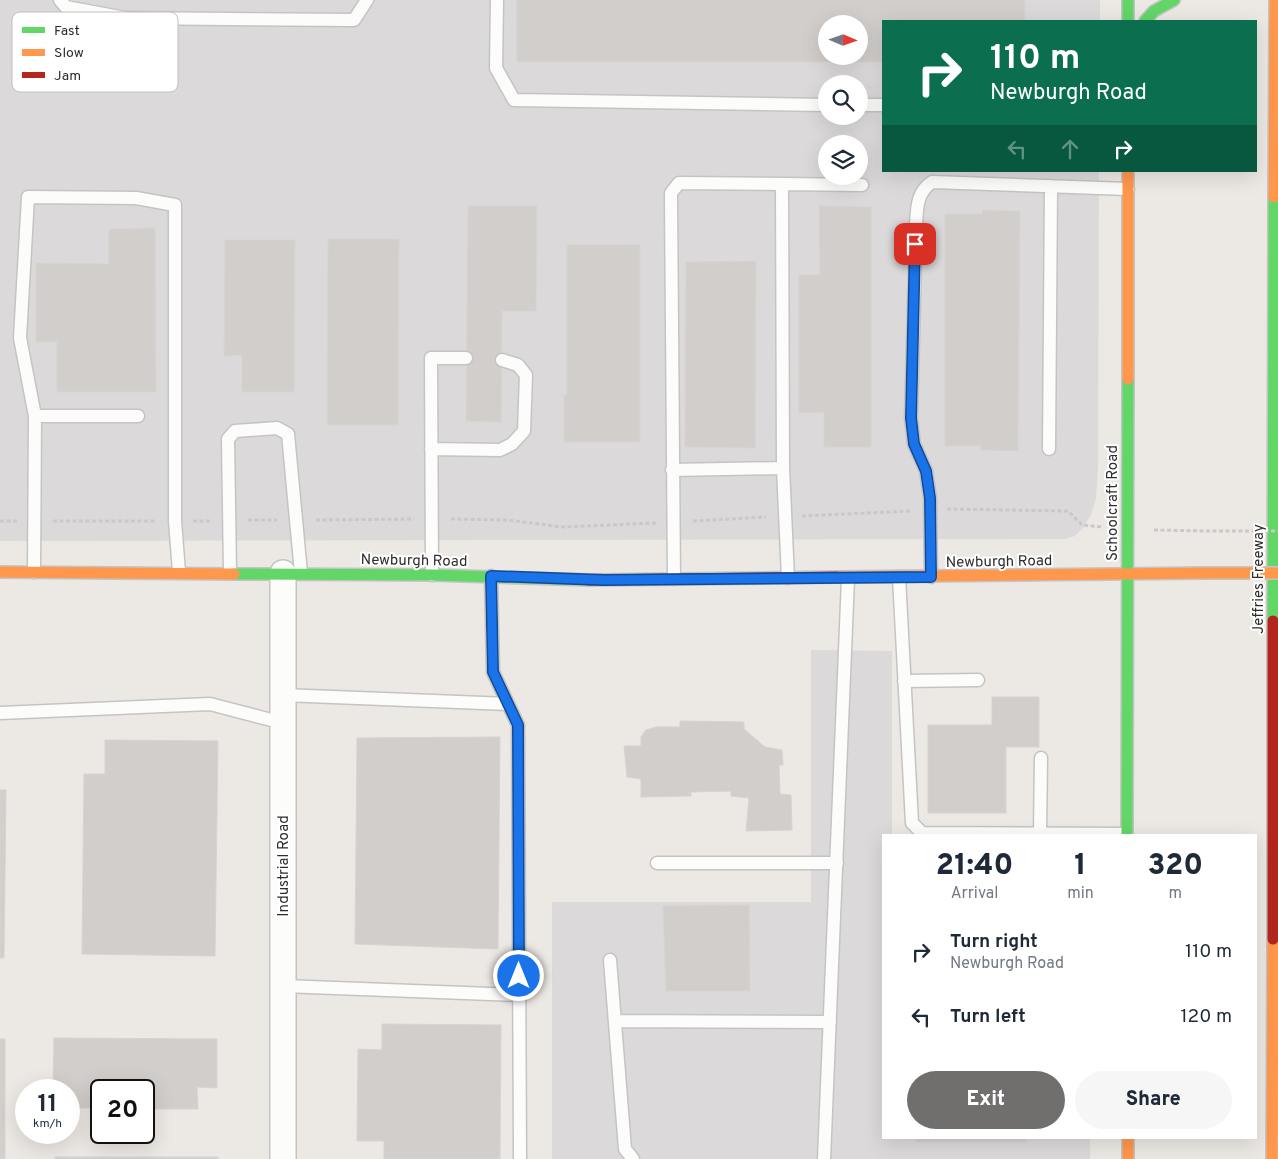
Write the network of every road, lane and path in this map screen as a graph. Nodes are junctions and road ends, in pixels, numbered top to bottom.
1 (60, 0) edge
2 (367, 0) edge
3 (497, 0) edge
4 (1128, 0) edge
5 (1174, 0) edge
6 (1275, 0) edge
7 (93, 12) edge
8 (178, 18) edge
9 (1128, 20) edge
10 (1146, 20) edge
11 (818, 104) edge
12 (868, 105) edge
13 (882, 105) edge
14 (1128, 172) edge
15 (782, 184) junction
16 (818, 184) edge
17 (1051, 186) junction
18 (1128, 189) junction
19 (466, 358) dead end
20 (502, 360) dead end
21 (34, 416) junction
22 (138, 416) dead end
23 (1049, 448) dead end
24 (431, 449) junction
25 (783, 468) junction
26 (672, 470) junction
27 (930, 510) junction
28 (784, 517) junction
29 (431, 519) junction
30 (229, 520) junction
31 (296, 520) junction
32 (0, 521) edge
33 (33, 521) junction
34 (175, 521) junction
35 (672, 522) junction
36 (1127, 530) junction
37 (1278, 531) edge
38 (0, 572) edge
39 (34, 572) junction
40 (179, 572) junction
41 (230, 572) junction
42 (292, 573) junction
43 (1126, 574) junction
44 (1278, 574) edge
45 (432, 575) junction
46 (491, 576) junction
47 (899, 577) junction
48 (931, 577) junction
49 (788, 578) junction
50 (848, 578) junction
51 (674, 579) junction
52 (978, 680) dead end
53 (904, 681) junction
54 (283, 695) junction
55 (508, 704) junction
56 (0, 713) edge
57 (283, 723) junction
58 (1041, 758) dead end
59 (916, 832) edge
60 (1040, 833) junction
61 (1127, 834) edge
62 (656, 863) dead end
63 (836, 863) junction
64 (610, 960) dead end
65 (283, 986) junction
66 (520, 995) junction
67 (615, 1021) junction
68 (830, 1022) junction
69 (1128, 1139) edge
70 (283, 1159) edge
71 (520, 1159) edge
72 (633, 1159) edge
73 (824, 1159) edge
74 (1128, 1159) edge
75 (1272, 1159) edge

1 - 7 lane
2 - 8 lane
3 - 11 lane
4 - 9 main road
5 - 10 main road
6 - 75 main road, Jeffries Freeway
12 - 13 lane
14 - 18 main road, Schoolcraft Road
15 - 16 lane
15 - 25 lane
15 - 26 lane
17 - 18 lane
17 - 23 lane
17 - 27 lane
18 - 36 main road, Schoolcraft Road
19 - 24 lane
20 - 24 lane
21 - 22 lane
21 - 33 lane
21 - 34 lane
24 - 29 lane
25 - 26 lane
25 - 28 lane
26 - 35 lane
27 - 28 path
27 - 36 path
27 - 48 lane
28 - 35 path
28 - 49 lane
29 - 31 path
29 - 35 path
29 - 45 lane
30 - 31 path
30 - 31 lane
30 - 34 path
30 - 41 lane
31 - 42 lane
32 - 33 path
33 - 34 path
33 - 39 lane
34 - 40 lane
35 - 51 lane
36 - 37 path, bridge
36 - 43 main road, Schoolcraft Road
38 - 39 main road, Newburgh Road
39 - 40 main road, Newburgh Road
40 - 41 main road, Newburgh Road
41 - 42 main road, Newburgh Road
42 - 45 main road, Newburgh Road
42 - 54 street, Industrial Road
43 - 44 main road, Newburgh Road, bridge
43 - 48 main road, Newburgh Road
43 - 61 main road, Schoolcraft Road
45 - 46 main road, Newburgh Road
46 - 51 main road, Newburgh Road
46 - 55 lane
47 - 48 main road, Newburgh Road
47 - 50 main road, Newburgh Road
47 - 53 lane
49 - 50 main road, Newburgh Road
49 - 51 main road, Newburgh Road
50 - 63 lane
52 - 53 lane
53 - 59 lane
54 - 55 lane
54 - 57 street, Industrial Road
55 - 66 lane
56 - 57 lane
57 - 65 street, Industrial Road
58 - 60 lane
59 - 60 lane
60 - 61 lane
62 - 63 lane
63 - 68 lane
64 - 67 lane
65 - 66 lane
65 - 70 street, Industrial Road
66 - 71 lane
67 - 68 lane
67 - 72 lane
68 - 73 lane
69 - 74 main road

